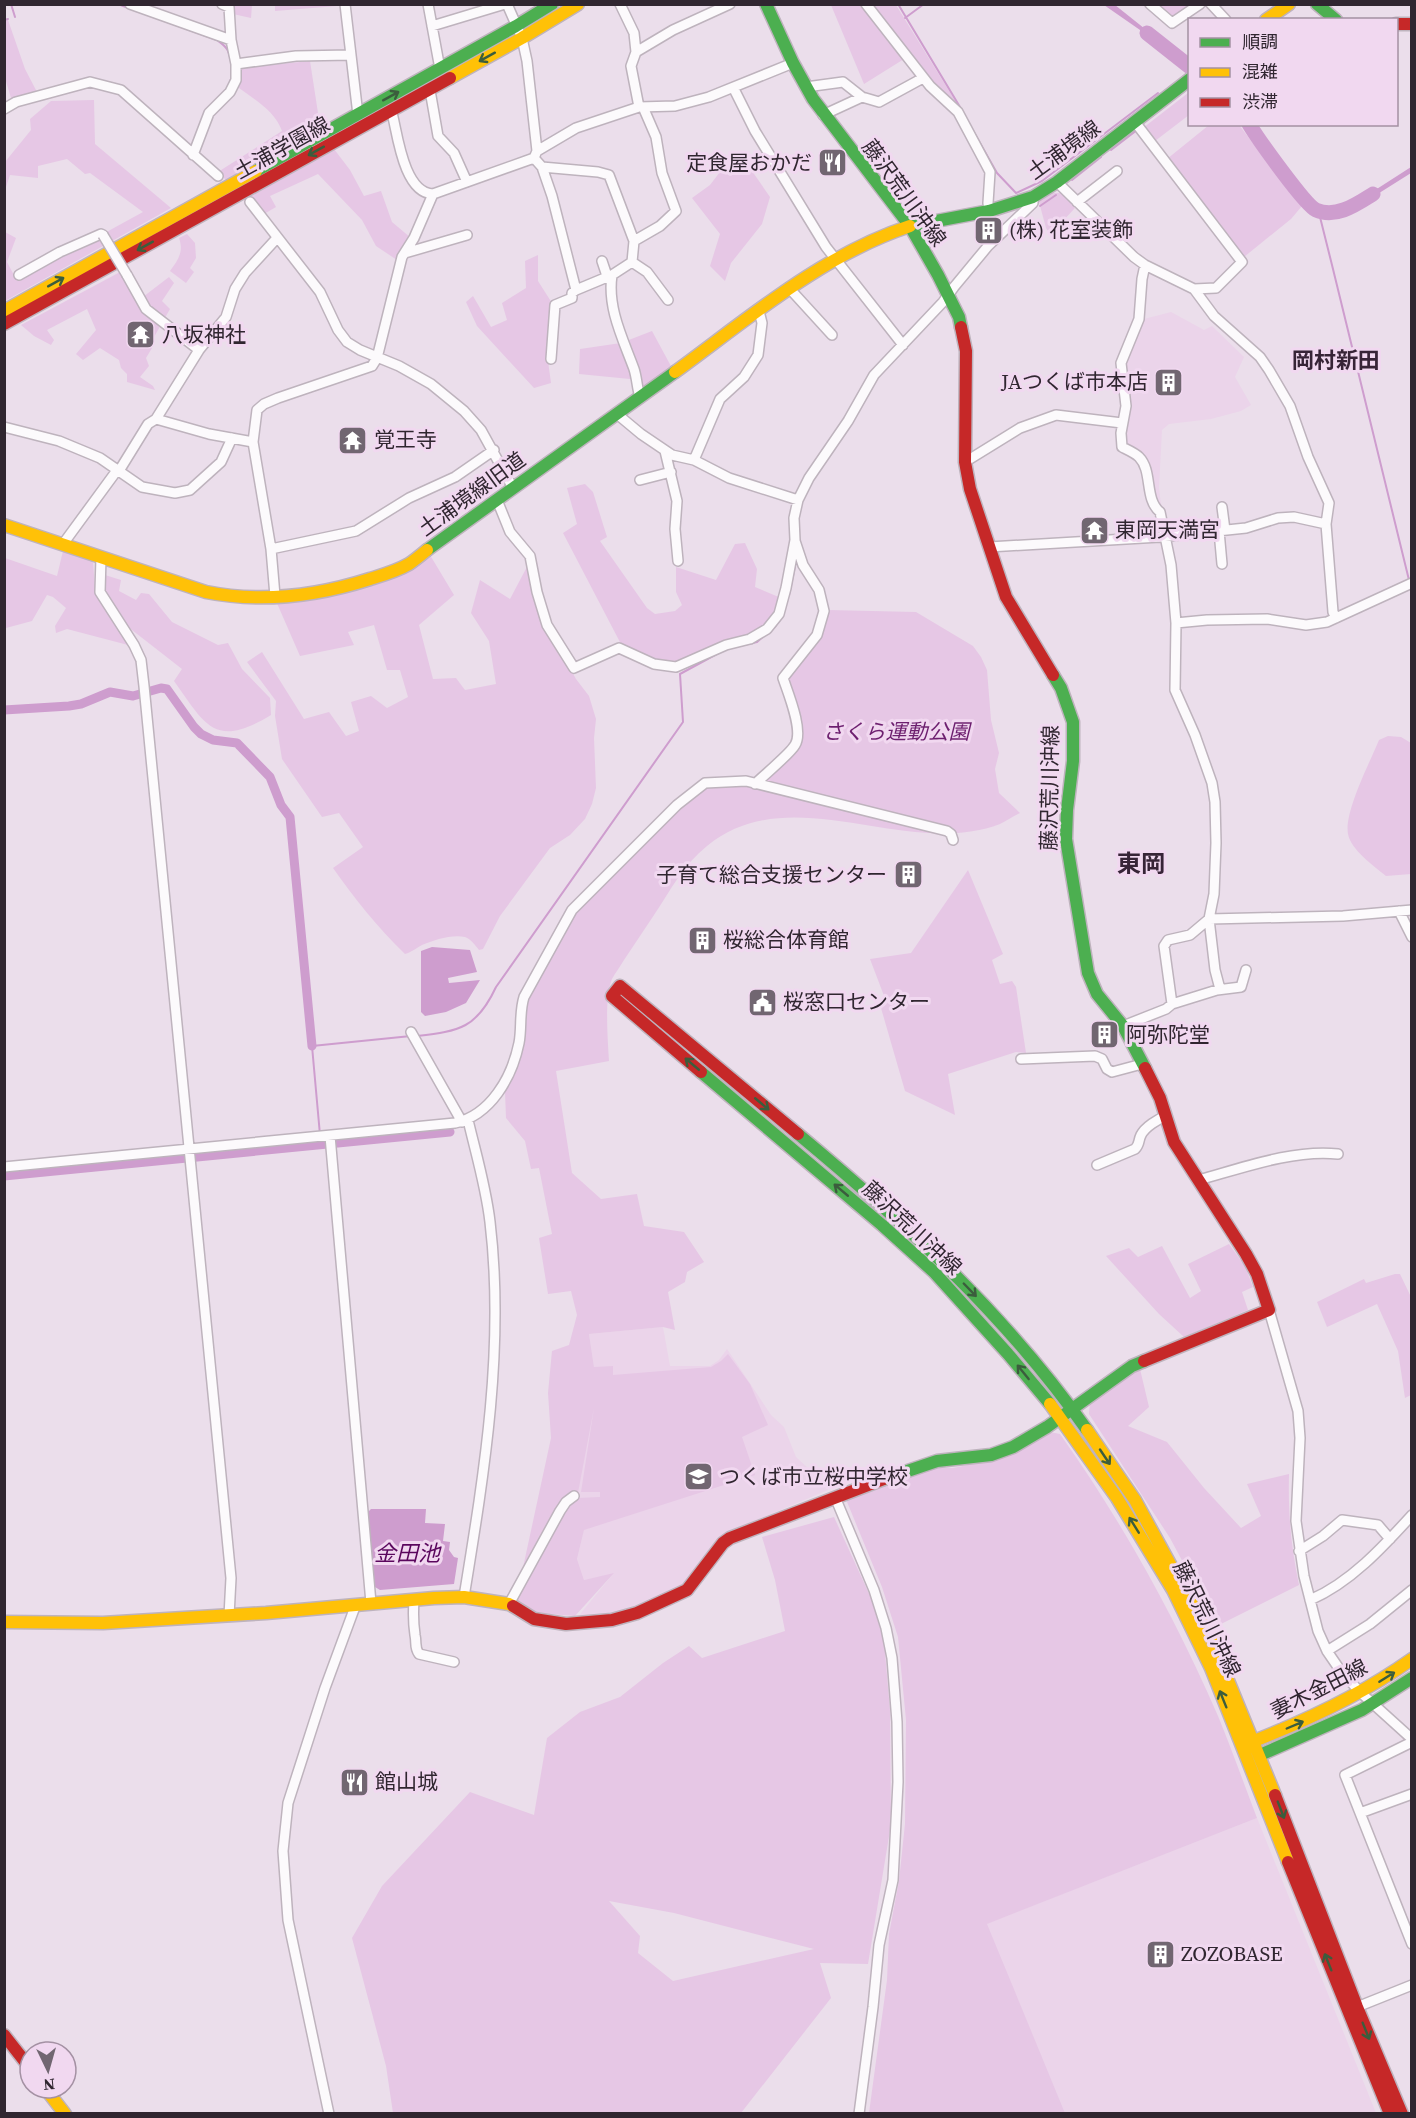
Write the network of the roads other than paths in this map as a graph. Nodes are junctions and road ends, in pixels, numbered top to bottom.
1 (130, 4) edge
2 (222, 4) edge
3 (345, 4) edge
4 (428, 4) edge
5 (506, 4) edge
6 (552, 4) edge
7 (578, 4) edge
8 (620, 4) edge
9 (730, 4) edge
10 (766, 4) edge
11 (866, 4) edge
12 (1150, 4) edge
13 (1200, 4) edge
14 (1210, 4) edge
15 (1288, 4) edge
16 (1317, 4) edge
17 (1224, 18) edge
18 (1269, 18) edge
19 (1334, 18) edge
20 (432, 26) junction
21 (519, 32) junction
22 (231, 40) junction
23 (636, 52) junction
24 (351, 55) junction
25 (793, 63) junction
26 (236, 64) junction
27 (440, 69) junction
28 (923, 78) junction
29 (1187, 84) edge
30 (806, 87) junction
31 (734, 89) junction
32 (428, 90) junction
33 (862, 98) junction
34 (641, 107) junction
35 (4, 109) edge
36 (389, 111) junction
37 (358, 115) junction
38 (824, 115) junction
39 (1135, 122) junction
40 (193, 155) junction
41 (535, 155) junction
42 (542, 167) junction
43 (1117, 171) dead end
44 (218, 176) dead end
45 (467, 182) junction
46 (1056, 182) junction
47 (433, 194) junction
48 (1033, 197) junction
49 (250, 202) dead end
50 (1077, 202) junction
51 (989, 211) junction
52 (190, 214) junction
53 (910, 226) junction
54 (467, 235) dead end
55 (277, 238) junction
56 (634, 241) junction
57 (405, 253) junction
58 (835, 259) junction
59 (602, 261) dead end
60 (632, 262) junction
61 (1145, 265) junction
62 (19, 275) dead end
63 (610, 275) junction
64 (1216, 288) junction
65 (790, 289) junction
66 (1194, 289) junction
67 (576, 290) junction
68 (948, 294) junction
69 (668, 300) dead end
70 (1203, 303) junction
71 (4, 310) edge
72 (759, 311) junction
73 (4, 324) edge
74 (832, 335) dead end
75 (903, 345) junction
76 (199, 350) junction
77 (377, 358) junction
78 (550, 359) dead end
79 (640, 396) junction
80 (617, 414) junction
81 (156, 419) junction
82 (1122, 423) junction
83 (4, 427) edge
84 (232, 438) junction
85 (253, 442) junction
86 (494, 450) junction
87 (665, 451) junction
88 (694, 460) junction
89 (965, 462) junction
90 (119, 471) junction
91 (671, 472) junction
92 (640, 480) dead end
93 (513, 488) junction
94 (497, 500) junction
95 (798, 500) junction
96 (1222, 507) dead end
97 (1326, 524) junction
98 (4, 525) edge
99 (1222, 530) junction
100 (1165, 537) junction
101 (795, 540) junction
102 (63, 544) junction
103 (989, 547) junction
104 (271, 549) junction
105 (101, 557) junction
106 (678, 561) dead end
107 (1222, 564) dead end
108 (1408, 585) edge
109 (275, 596) junction
110 (1336, 618) junction
111 (1176, 623) junction
112 (754, 784) junction
113 (953, 840) dead end
114 (1412, 910) edge
115 (1399, 911) junction
116 (1209, 919) junction
117 (1412, 937) edge
118 (1246, 970) dead end
119 (1220, 989) junction
120 (1172, 1004) junction
121 (1123, 1026) junction
122 (412, 1035) dead end
123 (1021, 1059) dead end
124 (1142, 1064) junction
125 (1166, 1116) junction
126 (465, 1121) junction
127 (324, 1136) junction
128 (189, 1149) junction
129 (1338, 1154) dead end
130 (1097, 1165) dead end
131 (4, 1167) edge
132 (1198, 1180) junction
133 (1269, 1310) junction
134 (1072, 1409) junction
135 (1060, 1418) junction
136 (574, 1496) dead end
137 (835, 1497) junction
138 (1412, 1515) edge
139 (1390, 1539) junction
140 (1299, 1551) junction
141 (1412, 1590) edge
142 (464, 1598) junction
143 (414, 1600) junction
144 (1310, 1600) junction
145 (370, 1603) junction
146 (356, 1604) junction
147 (509, 1604) junction
148 (230, 1616) junction
149 (4, 1622) edge
150 (1327, 1652) junction
151 (1412, 1659) edge
152 (454, 1662) dead end
153 (1412, 1678) edge
154 (1360, 1692) junction
155 (1373, 1704) junction
156 (1412, 1740) edge
157 (1254, 1741) junction
158 (1245, 1753) junction
159 (1260, 1755) junction
160 (1410, 1798) edge
161 (1360, 1814) junction
162 (1412, 1944) edge
163 (1412, 1985) edge
164 (1357, 2007) junction
165 (4, 2035) edge
166 (18, 2053) edge
167 (54, 2100) edge
168 (65, 2114) edge
169 (329, 2114) edge
170 (859, 2114) edge
171 (1390, 2114) edge
172 (1402, 2114) edge

1 - 22 street
2 - 22 street
3 - 24 street
4 - 20 street
5 - 20 street
5 - 21 street
6 - 21 main road, 土浦学園線
7 - 21 main road, 土浦学園線
8 - 23 street
9 - 23 street
10 - 25 main road, 藤沢荒川沖線
11 - 28 street
12 - 13 street
14 - 17 street
15 - 18 main road
16 - 19 main road
20 - 27 street
21 - 27 main road, 土浦学園線
21 -> 32 main road, 土浦学園線
21 - 41 street
22 - 26 street
23 - 34 street
24 - 26 street
24 - 37 street
25 - 30 main road, 藤沢荒川沖線
25 - 31 street
26 - 40 street
37 -> 27 main road, 土浦学園線
28 - 33 street
28 - 51 street
29 - 39 main road, 土浦境線
30 - 33 street
30 - 38 main road, 藤沢荒川沖線
31 - 34 street
31 - 58 street
32 - 36 main road, 土浦学園線
32 - 45 street
33 - 38 street
34 - 41 street
34 - 56 street
35 - 40 street
36 - 47 street
36 -> 52 main road, 土浦学園線
37 - 52 main road, 土浦学園線
38 - 53 main road, 藤沢荒川沖線
39 - 46 main road, 土浦境線
39 - 64 street
40 - 44 street
41 - 42 street
41 - 45 street
42 - 56 street
42 - 67 street
43 - 50 street
45 - 47 street
46 - 48 main road, 土浦境線
46 - 50 street
47 - 57 street
48 - 51 main road, 土浦境線
48 - 68 street
49 - 55 street
50 - 61 street
51 - 53 main road, 土浦境線
71 -> 52 main road, 土浦学園線
52 -> 73 main road, 土浦学園線
53 - 58 main road, 土浦境線旧道
53 - 68 main road, 藤沢荒川沖線
54 - 57 street
55 - 76 street
55 - 77 street
56 - 60 street
57 - 77 street
58 - 65 main road, 土浦境線旧道
58 - 75 street
59 - 63 street
60 - 63 street
60 - 69 street
61 - 66 street
61 - 82 street
62 - 76 street, bridge
63 - 67 street
63 - 79 street
64 - 66 street
64 - 70 street
65 - 72 main road, 土浦境線旧道
65 - 74 street
66 - 70 street
67 - 78 street
68 - 75 street
68 - 89 main road, 藤沢荒川沖線
70 - 97 street
72 - 79 main road, 土浦境線旧道
72 - 88 street
75 - 95 street
76 - 81 street
77 - 85 street
77 - 86 street
79 - 80 main road, 土浦境線旧道
80 - 87 street
80 - 93 main road, 土浦境線旧道
81 - 84 street
81 - 90 street
82 - 89 street
82 - 100 street
83 - 90 street
84 - 85 street
84 - 90 street
85 - 104 street
86 - 93 street
86 - 104 street
87 - 88 street
87 - 91 street
88 - 95 street
89 - 103 main road, 藤沢荒川沖線
90 - 102 street
91 - 92 street
91 - 106 street
93 - 94 main road, 土浦境線旧道
94 - 101 street
94 - 109 main road, 土浦境線旧道
95 - 101 street
96 - 99 street
97 - 99 street
97 - 110 street
98 - 102 main road, 土浦境線旧道
99 - 100 street
99 - 107 street
100 - 103 street
100 - 111 street
101 - 112 street
102 - 105 main road, 土浦境線旧道
103 - 121 main road, 藤沢荒川沖線
104 - 109 street
105 - 109 main road, 土浦境線旧道
105 - 128 street
108 - 110 street
110 - 111 street
111 - 116 street
112 - 113 street
112 - 126 street
114 - 115 street
115 - 116 street
115 - 117 street
116 - 119 street
116 - 120 street
118 - 119 street
119 - 120 street
120 - 121 street
121 - 124 main road, 藤沢荒川沖線
122 - 126 street
123 - 124 street
124 - 125 main road, 藤沢荒川沖線
125 - 130 street
125 - 132 main road, 藤沢荒川沖線
126 - 127 street
126 - 142 street
127 - 128 street
127 - 145 street
128 - 131 street
128 - 148 street
129 - 132 street
132 - 133 main road, 藤沢荒川沖線
133 - 134 main road
133 - 140 street
134 - 135 main road
135 -> 134 main road, 藤沢荒川沖線
134 -> 157 main road, 藤沢荒川沖線
135 - 137 main road
158 -> 135 main road, 藤沢荒川沖線
136 - 147 street
137 - 147 main road
137 - 170 street
138 - 139 street
139 - 140 street
139 - 144 street
140 - 144 street
141 - 150 street
142 - 143 main road
142 - 147 main road
143 - 145 main road
143 - 152 street
144 - 150 street
145 - 146 main road
146 - 148 main road
146 - 169 street
148 - 149 main road
150 - 154 street
154 -> 151 main road, 妻木金田線
153 - 155 main road, 妻木金田線
154 - 155 street
157 -> 154 main road, 妻木金田線
155 - 156 street
155 - 159 main road, 妻木金田線
156 - 161 street
157 - 158 main road, 妻木金田線
157 - 159 main road, 藤沢荒川沖線
158 - 159 main road
171 -> 158 main road, 藤沢荒川沖線
159 -> 164 main road, 藤沢荒川沖線
160 - 161 street
161 - 162 street
163 - 164 street
164 -> 172 main road, 藤沢荒川沖線
165 - 166 main road
167 - 168 main road

